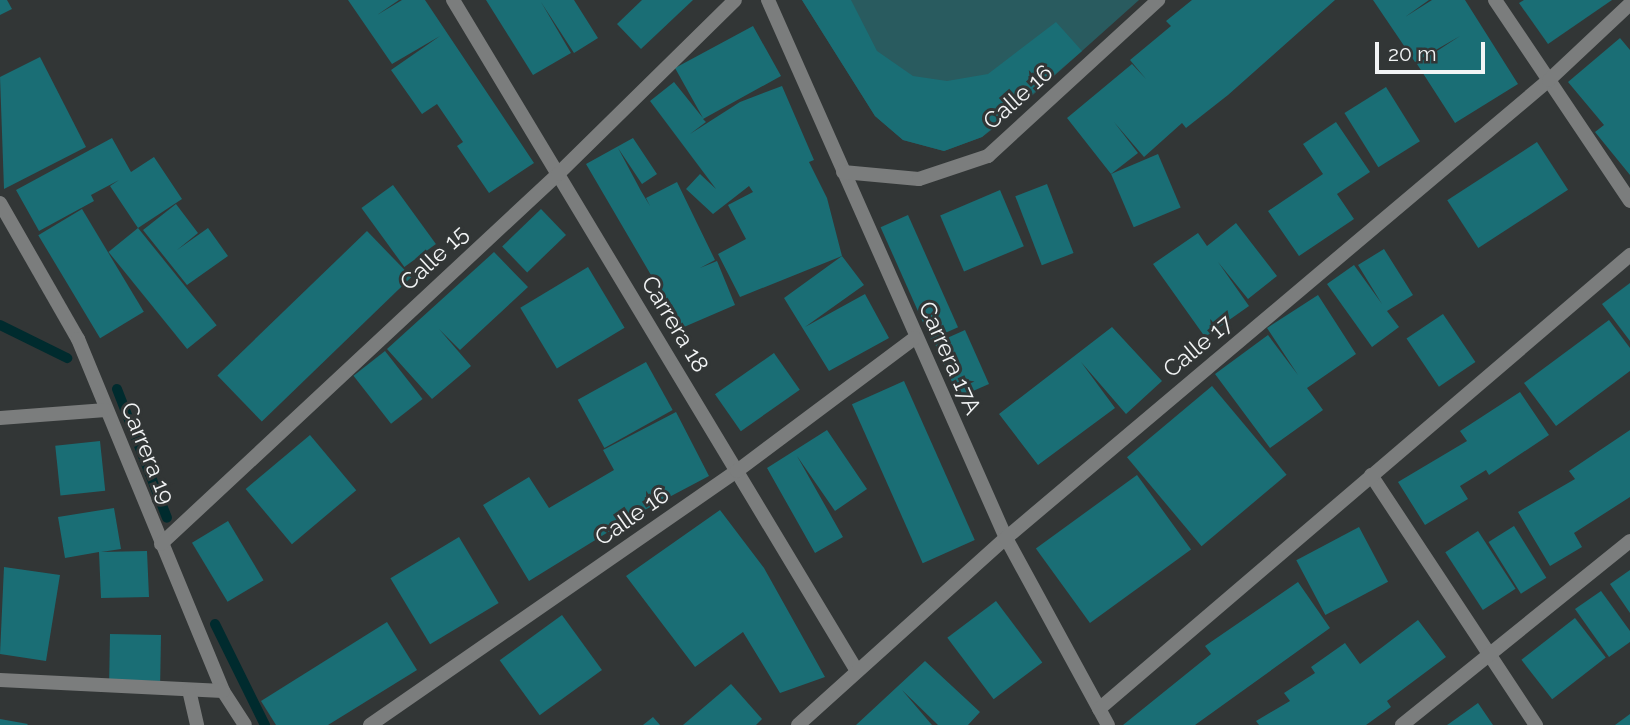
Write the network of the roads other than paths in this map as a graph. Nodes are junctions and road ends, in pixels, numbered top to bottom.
1 (453, 0) edge
2 (735, 0) edge
3 (768, 0) edge
4 (1158, 0) edge
5 (1495, 0) edge
6 (1630, 4) edge
7 (1549, 80) junction
8 (843, 172) junction
9 (558, 174) junction
10 (1630, 201) edge
11 (0, 202) edge
12 (1630, 255) edge
13 (915, 338) junction
14 (106, 410) junction
15 (0, 418) edge
16 (737, 471) junction
17 (1371, 475) junction
18 (1006, 538) junction
19 (1630, 541) edge
20 (160, 544) junction
21 (1487, 656) junction
22 (857, 671) junction
23 (0, 680) edge
24 (189, 690) junction
25 (223, 691) junction
26 (1099, 709) junction
27 (197, 725) edge
28 (245, 725) edge
29 (370, 725) edge
30 (798, 725) edge
31 (1108, 725) edge
32 (1402, 725) edge
33 (1536, 725) edge

1 - 9 street, Carrera 18
2 - 9 street, Calle 15
3 - 8 street, Carrera 17A
4 - 8 street, Calle 16
5 - 7 street
6 - 7 street, Calle 17
7 - 10 street
7 - 18 street, Calle 17
8 - 13 street, Carrera 17A
9 - 16 street, Carrera 18
9 - 20 street, Calle 15
11 - 14 street, Carrera 19
12 - 17 street
13 - 16 street, Calle 16
13 - 18 street, Carrera 17A
14 - 15 street
14 - 20 street, Carrera 19
16 - 22 street, Carrera 18
16 - 29 street, Calle 16
17 - 21 street
17 - 26 street
18 - 22 street, Calle 17
18 - 26 street, Carrera 17A
19 - 21 street
20 - 25 street, Carrera 19
21 - 32 street
21 - 33 street
22 - 30 street, Calle 17
23 - 24 street
24 - 25 street
24 - 27 street
25 - 28 street, Carrera 19
26 - 31 street, Carrera 17A

